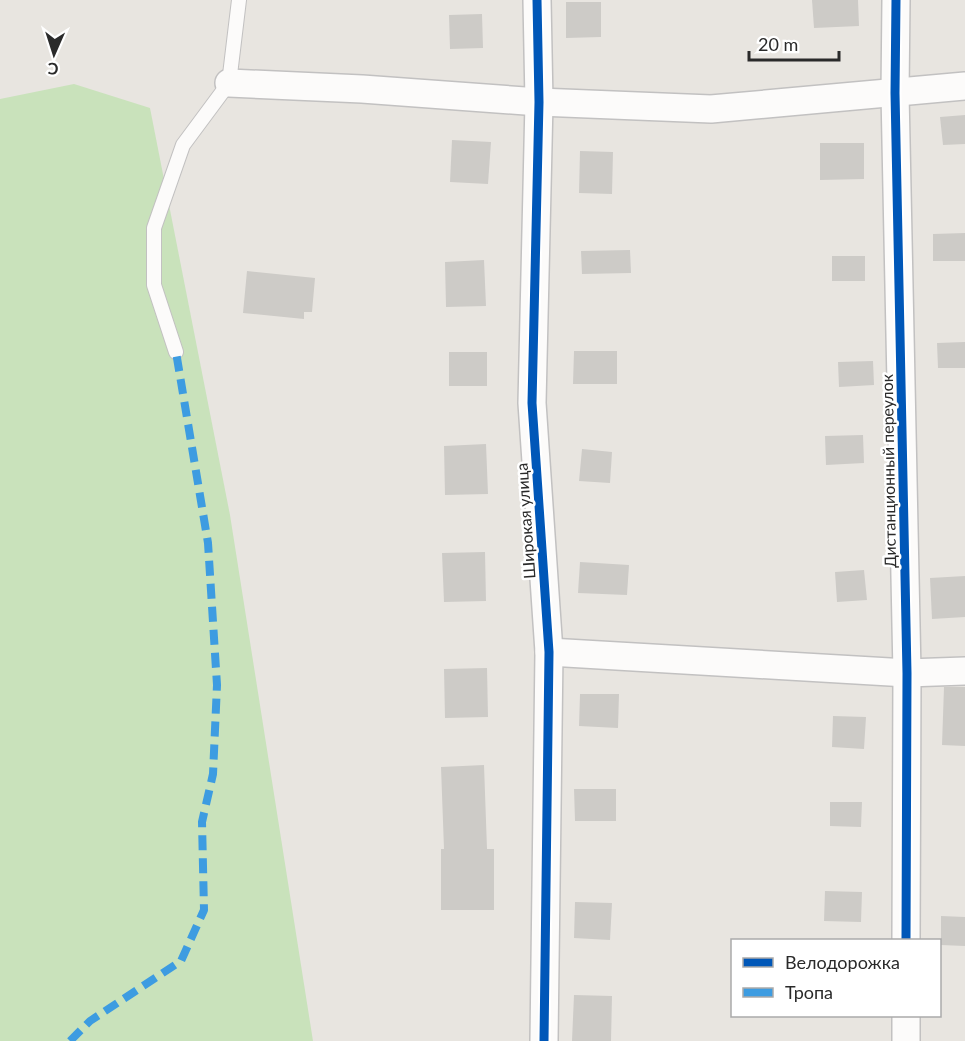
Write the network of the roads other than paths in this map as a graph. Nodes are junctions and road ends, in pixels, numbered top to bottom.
1 (239, 0) edge
2 (537, 0) edge
3 (896, 0) edge
4 (229, 83) junction
5 (965, 86) edge
6 (895, 93) junction
7 (539, 102) junction
8 (176, 352) dead end
9 (549, 652) junction
10 (965, 671) edge
11 (907, 672) junction
12 (906, 939) edge
13 (906, 1017) edge
14 (544, 1041) edge
15 (906, 1041) edge

1 - 4 lane
2 - 7 street, Широкая улица
3 - 6 street, Дистанционный переулок
4 - 7 street
4 - 8 lane
5 - 6 street
6 - 7 street
6 - 11 street, Дистанционный переулок
7 - 9 street, Широкая улица
9 - 11 street
9 - 14 street, Широкая улица
10 - 11 street
11 - 12 street, Дистанционный переулок
13 - 15 street

